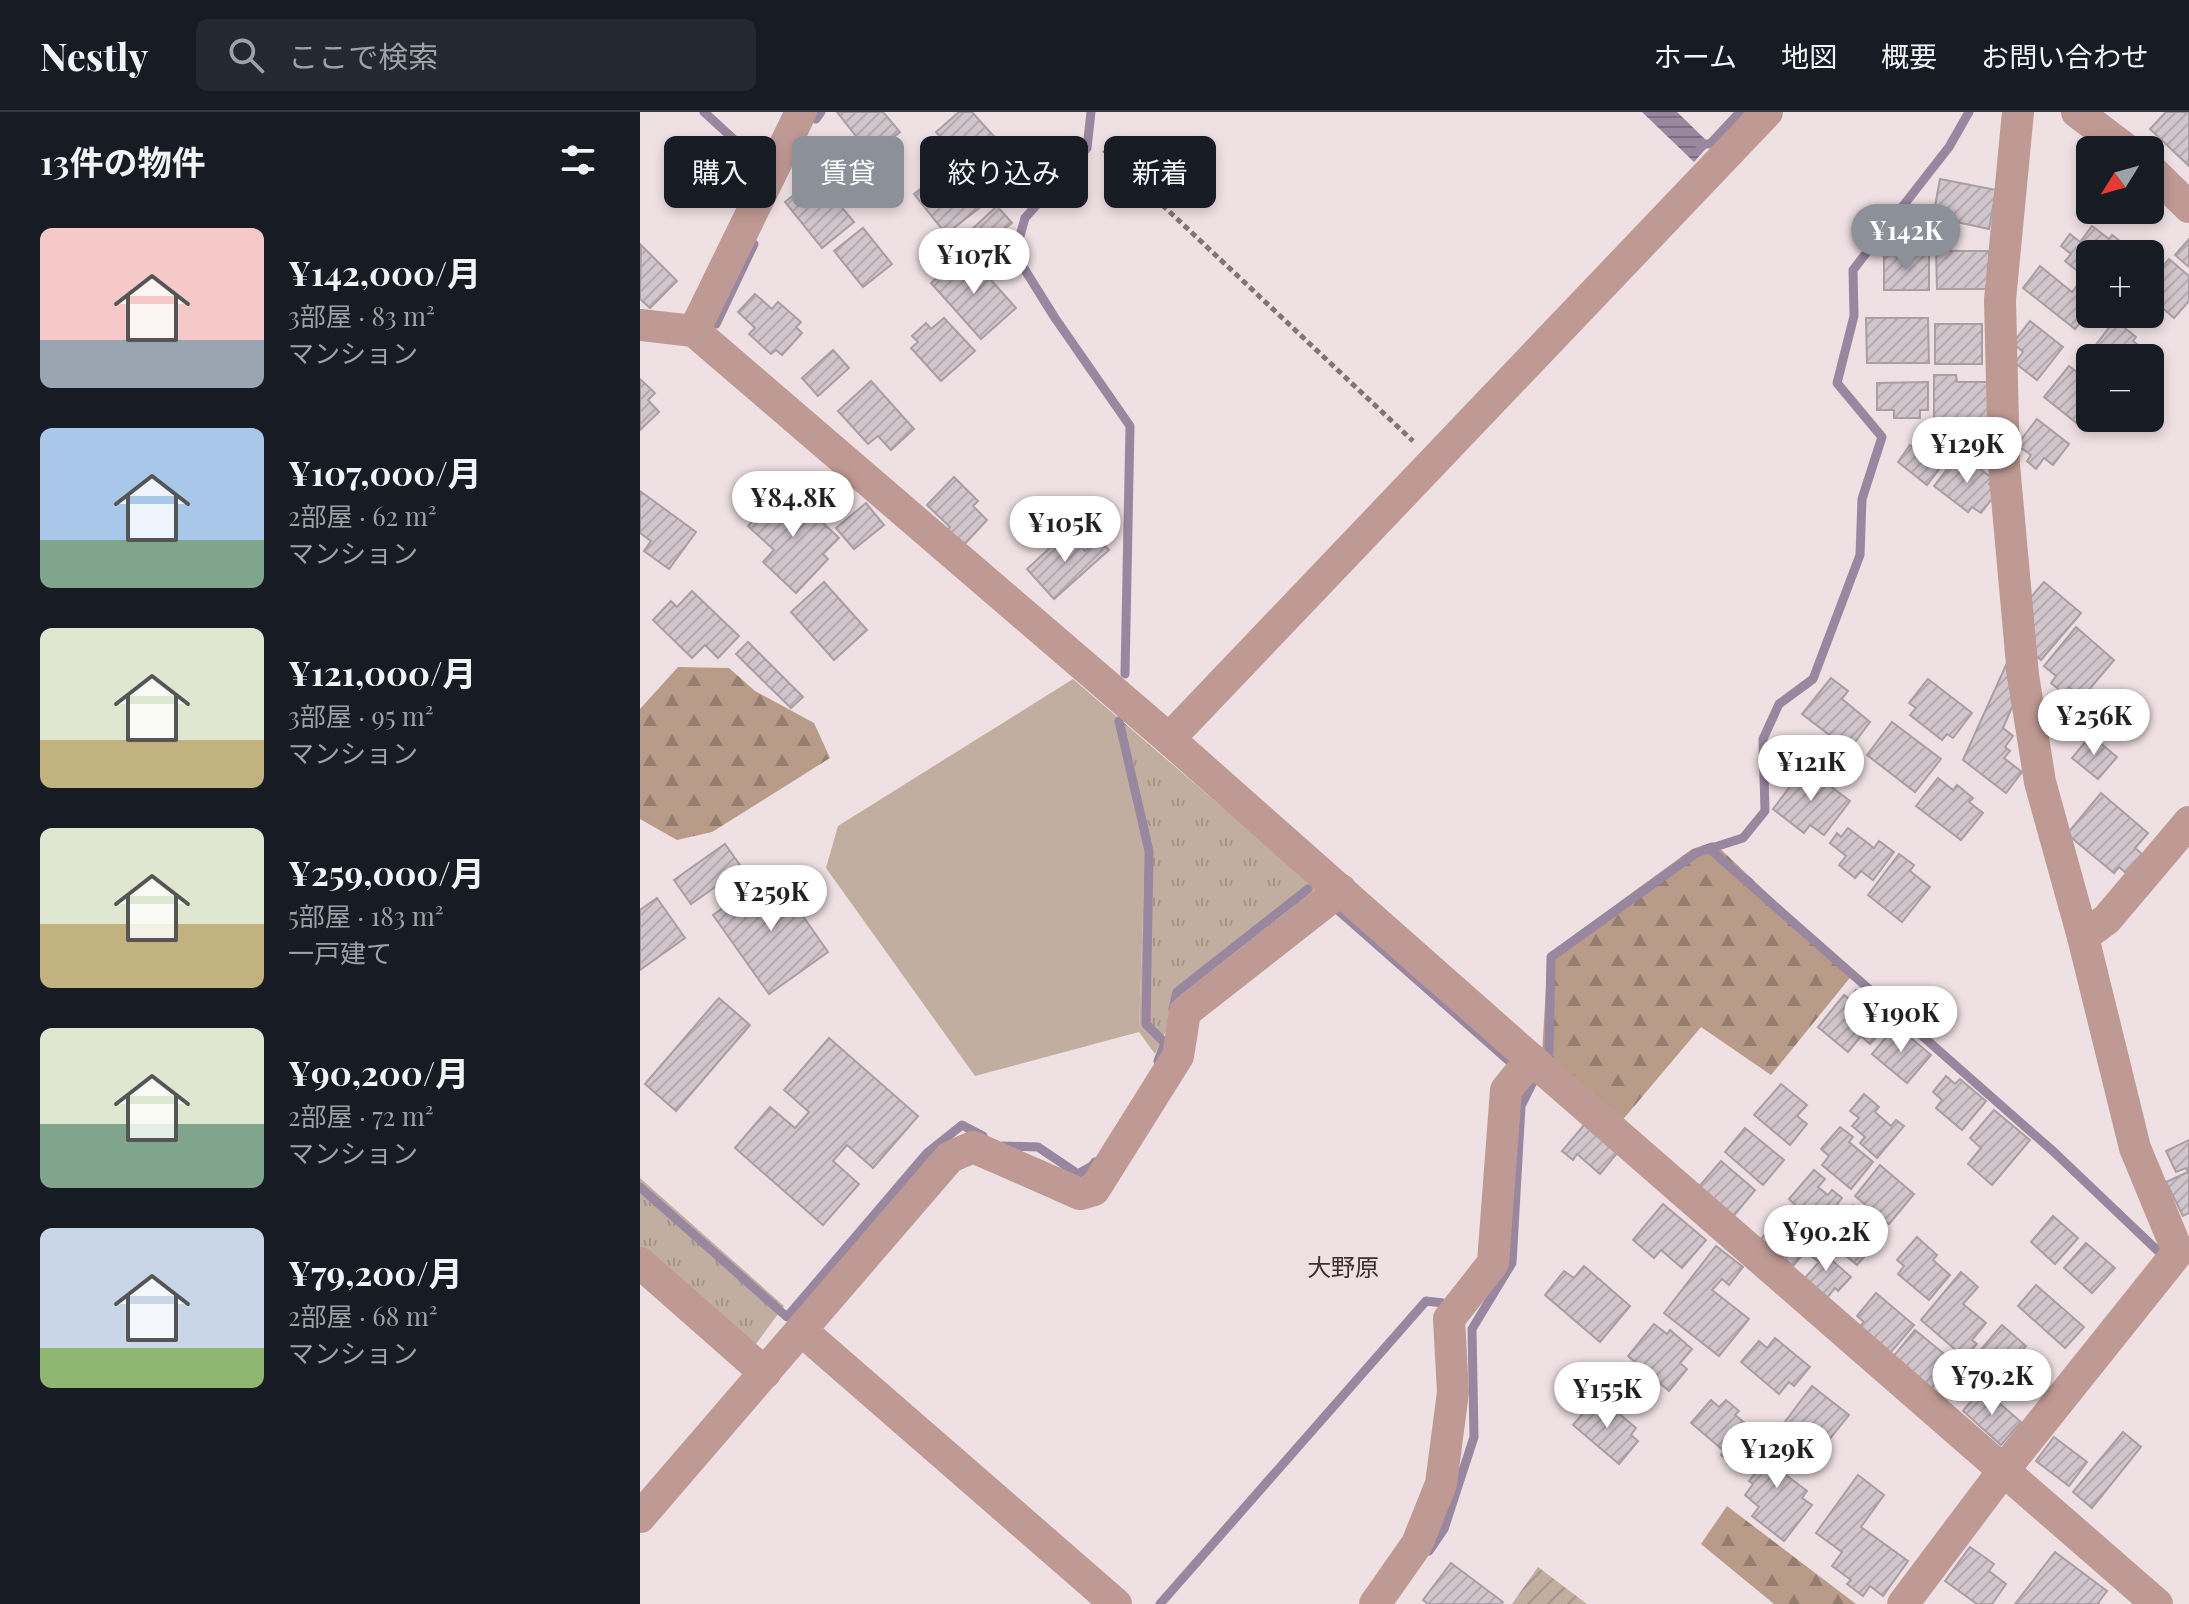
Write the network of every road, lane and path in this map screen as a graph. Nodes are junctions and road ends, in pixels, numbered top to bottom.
1 (801, 112) edge
2 (1767, 112) edge
3 (2018, 112) edge
4 (2077, 112) edge
5 (2109, 136) edge
6 (2164, 183) edge
7 (2189, 207) edge
8 (1166, 208) edge
9 (640, 325) edge
10 (694, 331) junction
11 (1434, 461) junction
12 (1169, 739) junction
13 (2189, 822) edge
14 (1341, 890) junction
15 (2083, 937) junction
16 (1531, 1059) junction
17 (2184, 1252) edge
18 (640, 1263) edge
19 (801, 1330) junction
20 (765, 1373) junction
21 (2003, 1471) junction
22 (640, 1517) edge
23 (1116, 1604) edge
24 (1375, 1604) edge
25 (1903, 1604) edge
26 (2157, 1604) edge

1 - 10 street
2 - 11 street
3 - 15 street
4 - 5 street
6 - 7 street
8 - 11 path
9 - 10 street
10 - 12 street
11 - 12 street
12 - 14 street
13 - 15 street
14 - 16 street
14 - 19 street
15 - 17 street
16 - 21 street
16 - 24 street
17 - 21 street
18 - 20 street
19 - 20 street
19 - 23 street
20 - 22 street
21 - 25 street
21 - 26 street

